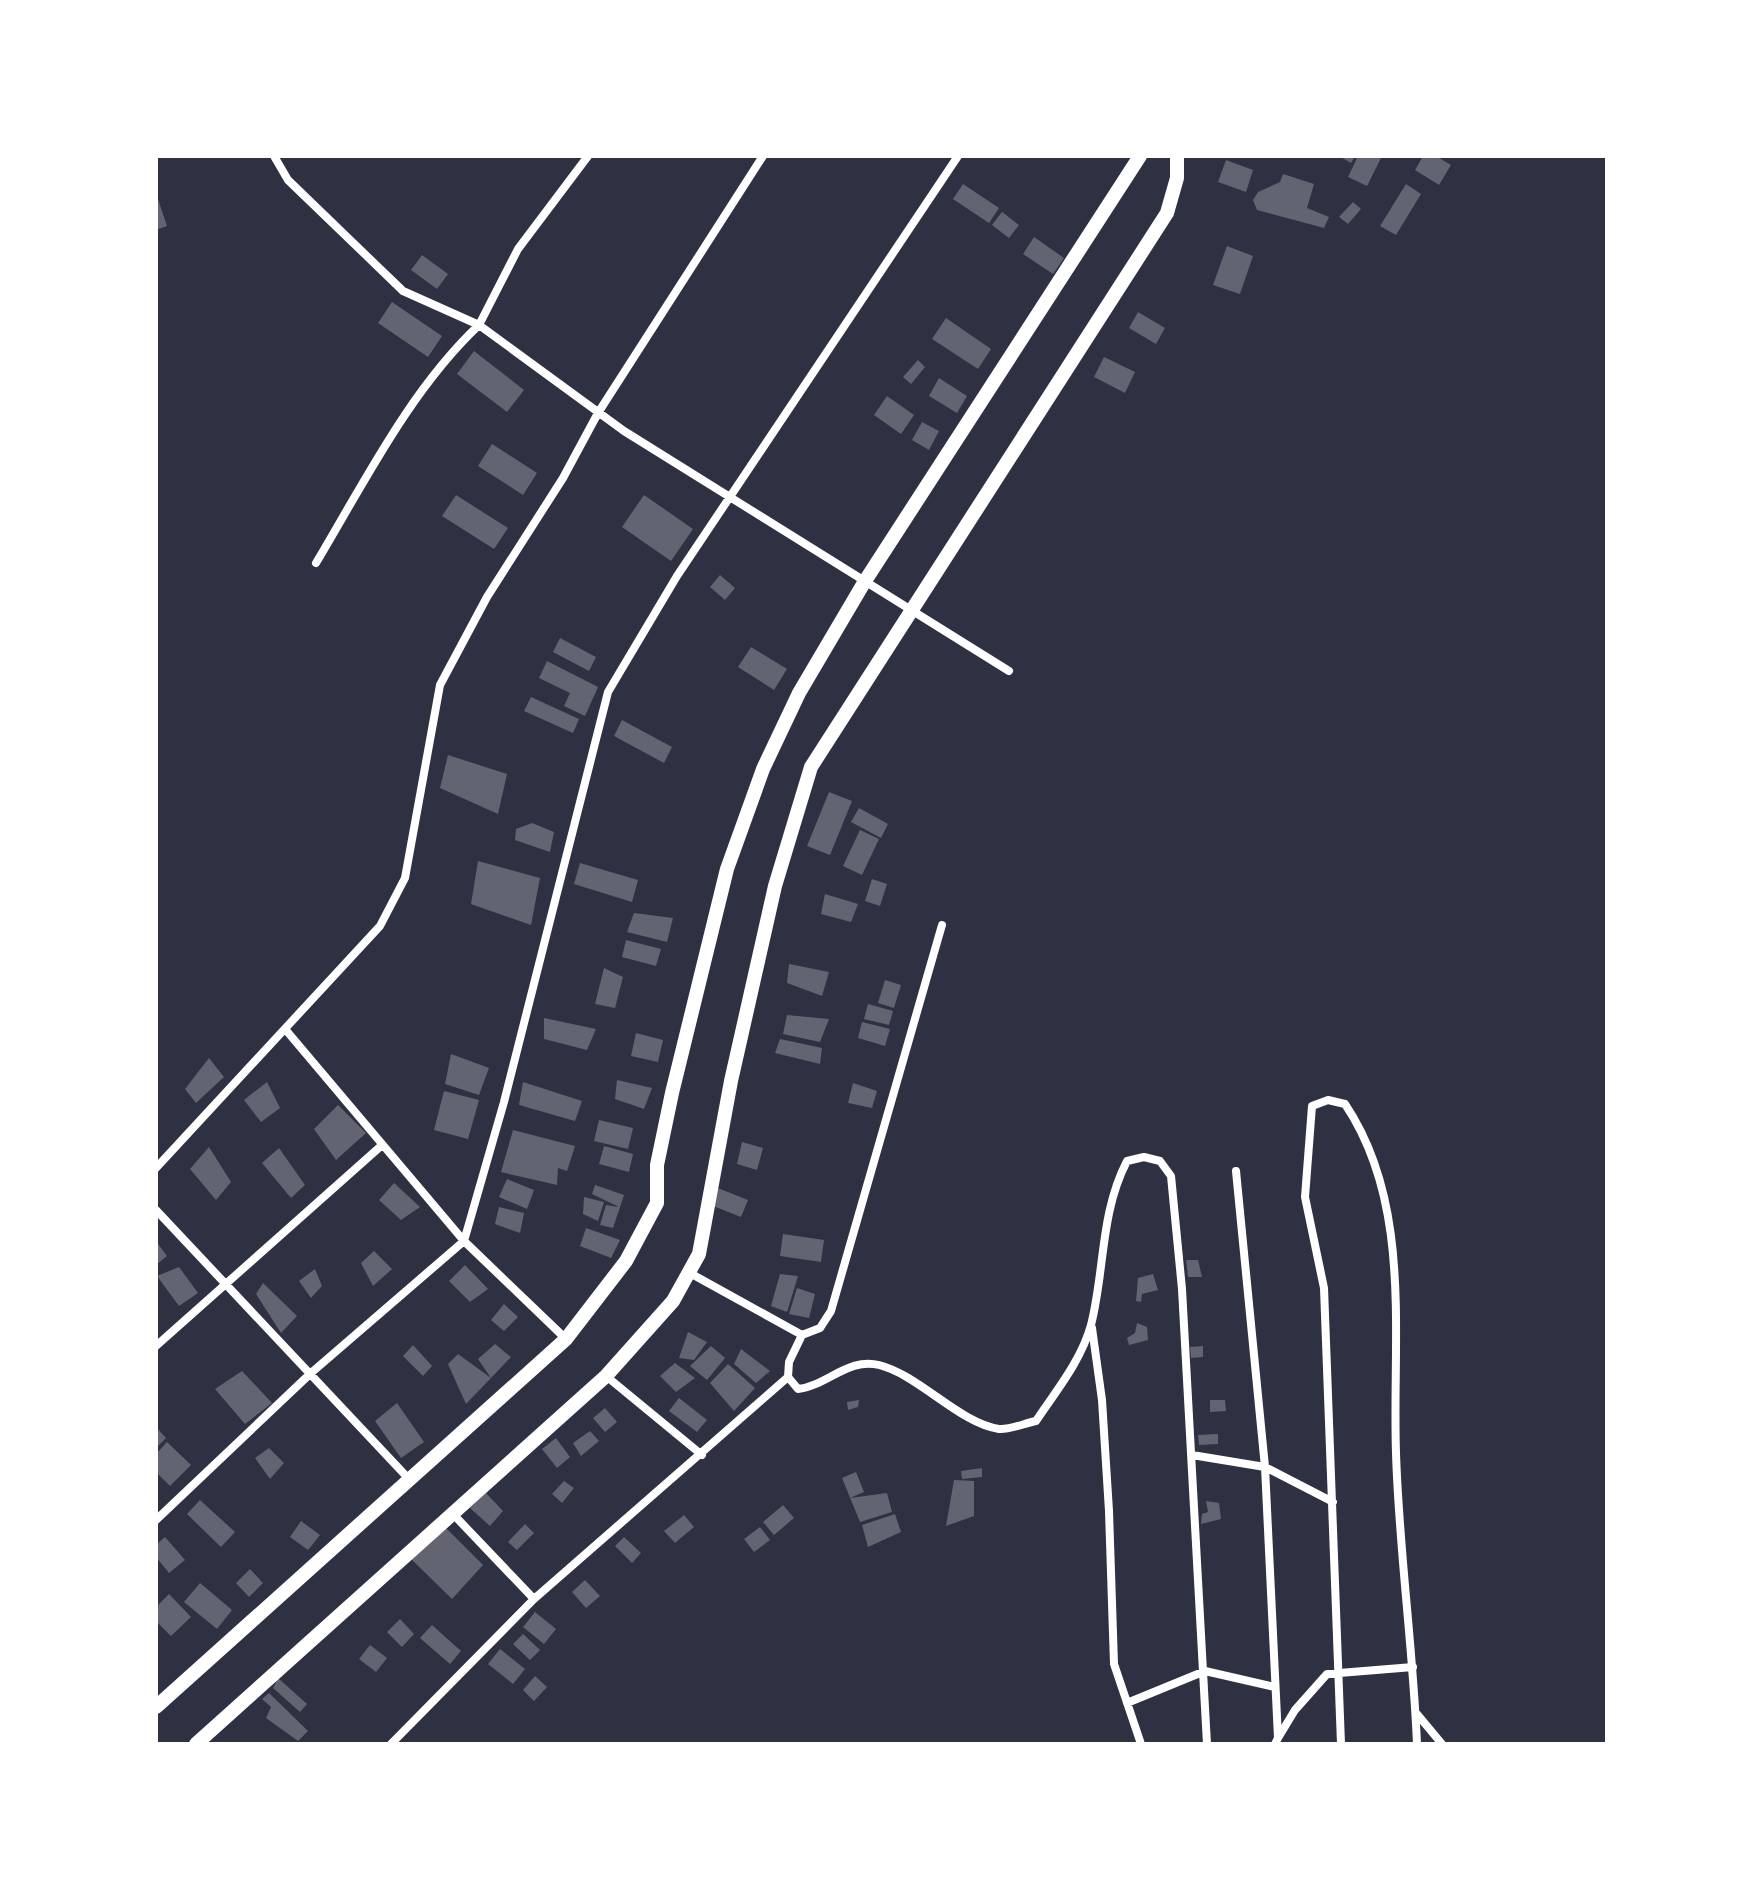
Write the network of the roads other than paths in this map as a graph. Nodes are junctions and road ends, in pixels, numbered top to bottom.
1 (274, 156) edge
2 (588, 156) edge
3 (763, 156) edge
4 (958, 156) edge
5 (1140, 156) edge
6 (1177, 156) edge
7 (479, 325) junction
8 (598, 413) junction
9 (733, 498) junction
10 (316, 563) dead end
11 (865, 581) junction
12 (910, 611) junction
13 (1009, 671) dead end
14 (942, 925) dead end
15 (285, 1029) junction
16 (381, 1146) junction
17 (156, 1168) edge
18 (1236, 1171) dead end
19 (156, 1210) edge
20 (464, 1241) junction
21 (688, 1272) junction
22 (223, 1283) junction
23 (1091, 1323) junction
24 (802, 1335) junction
25 (566, 1339) junction
26 (156, 1346) edge
27 (311, 1373) junction
28 (606, 1376) junction
29 (788, 1377) junction
30 (702, 1455) junction
31 (1192, 1455) junction
32 (1265, 1467) junction
33 (408, 1478) junction
34 (1333, 1502) junction
35 (452, 1513) junction
36 (156, 1520) edge
37 (534, 1599) junction
38 (1413, 1667) junction
39 (1205, 1671) junction
40 (1339, 1672) junction
41 (1275, 1687) junction
42 (1127, 1703) junction
43 (156, 1706) edge
44 (1416, 1713) junction
45 (1277, 1741) edge
46 (196, 1744) edge
47 (391, 1744) edge
48 (1141, 1744) edge
49 (1207, 1744) edge
50 (1341, 1744) edge
51 (1417, 1744) edge
52 (1442, 1744) edge

1 - 7 street
2 - 7 street
3 - 8 street
4 - 9 street
5 - 11 street
6 - 12 street
7 - 8 street
7 - 10 street
8 - 9 street
8 - 15 street
9 - 11 street
9 - 20 street
11 - 12 street
11 - 25 street
12 - 13 street
12 - 21 street
14 - 24 street
15 - 16 street
15 - 17 street
16 - 20 street
16 - 22 street
18 - 32 street
19 - 22 street
20 - 25 street
20 - 27 street
21 - 24 street
21 - 28 street
22 - 26 street
22 - 27 street
23 - 29 street
23 - 31 street
23 - 42 street
24 - 29 street
25 - 33 street
27 - 33 street
27 - 36 street
28 - 30 street
28 - 35 street
29 - 30 street
30 - 37 street
31 - 32 street
31 - 39 street
32 - 34 street
32 - 41 street
33 - 43 street
34 - 38 street
34 - 40 street
35 - 37 street
35 - 46 street
37 - 47 street
38 - 40 street
38 - 44 street
39 - 41 street
39 - 42 street
39 - 49 street
40 - 45 street
40 - 50 street
41 - 45 street
42 - 48 street
44 - 51 street
44 - 52 street

